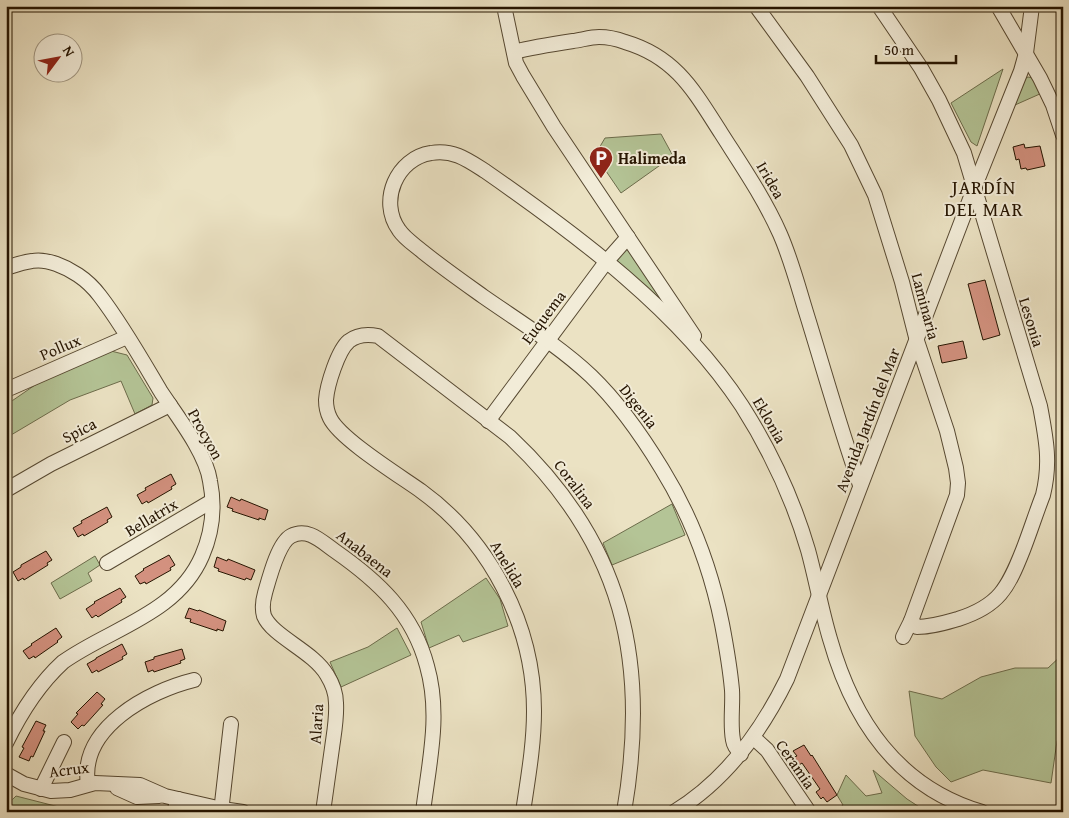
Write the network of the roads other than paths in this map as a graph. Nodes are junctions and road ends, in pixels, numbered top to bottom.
1 (504, 6) edge
2 (756, 6) edge
3 (880, 6) edge
4 (998, 6) edge
5 (1032, 6) edge
6 (514, 52) junction
7 (1026, 53) junction
8 (1063, 135) edge
9 (403, 165) joint
10 (975, 186) junction
11 (628, 237) junction
12 (606, 262) junction
13 (6, 268) edge
14 (127, 337) junction
15 (547, 341) junction
16 (916, 341) junction
17 (711, 362) junction
18 (6, 390) edge
19 (326, 398) joint
20 (170, 405) junction
21 (488, 421) junction
22 (860, 485) junction
23 (6, 490) edge
24 (212, 501) junction
25 (107, 563) dead end
26 (819, 596) junction
27 (263, 608) joint
28 (911, 621) junction
29 (804, 636) junction
30 (902, 637) dead end
31 (830, 638) junction
32 (194, 680) dead end
33 (231, 724) dead end
34 (754, 738) junction
35 (64, 742) dead end
36 (6, 743) edge
37 (741, 754) junction
38 (6, 774) edge
39 (88, 784) junction
40 (41, 789) junction
41 (172, 802) edge
42 (191, 807) edge
43 (954, 807) edge
44 (221, 811) edge
45 (242, 812) edge
46 (323, 812) edge
47 (423, 812) edge
48 (522, 812) edge
49 (624, 812) edge
50 (674, 812) edge
51 (809, 812) edge
52 (982, 812) edge

1 - 6 street
2 - 16 street, Laminaria
3 - 10 street, Lesonia
4 - 7 street
5 - 7 street, Avenida Jardín del Mar
6 - 11 street
6 - 22 street, Iridea
7 - 8 street
7 - 10 street, Avenida Jardín del Mar
9 - 12 street, Eklonia
9 - 15 street, Digenia
10 - 16 street, Avenida Jardín del Mar
10 - 28 street, Lesonia
11 - 12 street, Euquema
11 - 17 street
12 - 15 street, Euquema
12 - 17 street, Eklonia
13 - 14 street, Procyon
14 - 18 street, Pollux
14 - 20 street, Procyon
15 - 21 street, Euquema
15 - 37 street, Digenia
16 - 22 street, Avenida Jardín del Mar
16 - 28 street, Laminaria
17 - 26 street, Eklonia
19 - 21 street, Coralina
19 - 48 street, Anelida
20 - 23 street, Spica
20 - 24 street, Procyon
21 - 49 street, Coralina
22 - 26 street, Avenida Jardín del Mar
24 - 25 street, Bellatrix
24 - 36 street, Procyon
26 - 29 street, Avenida Jardín del Mar
26 - 31 street, Eklonia
27 - 46 street, Alaria
27 - 47 street, Anabaena
28 - 30 street, Laminaria
29 - 31 street
29 - 34 street, Avenida Jardín del Mar
31 - 43 street, Eklonia
32 - 39 street
33 - 44 street
34 - 37 street, Avenida Jardín del Mar
34 - 51 street, Ceramia
35 - 40 street
37 - 50 street, Avenida Jardín del Mar
38 - 40 street, Acrux
39 - 40 street, Acrux
39 - 41 street, Acrux
41 - 42 street
42 - 44 street
43 - 52 street, Eklonia
44 - 45 street

